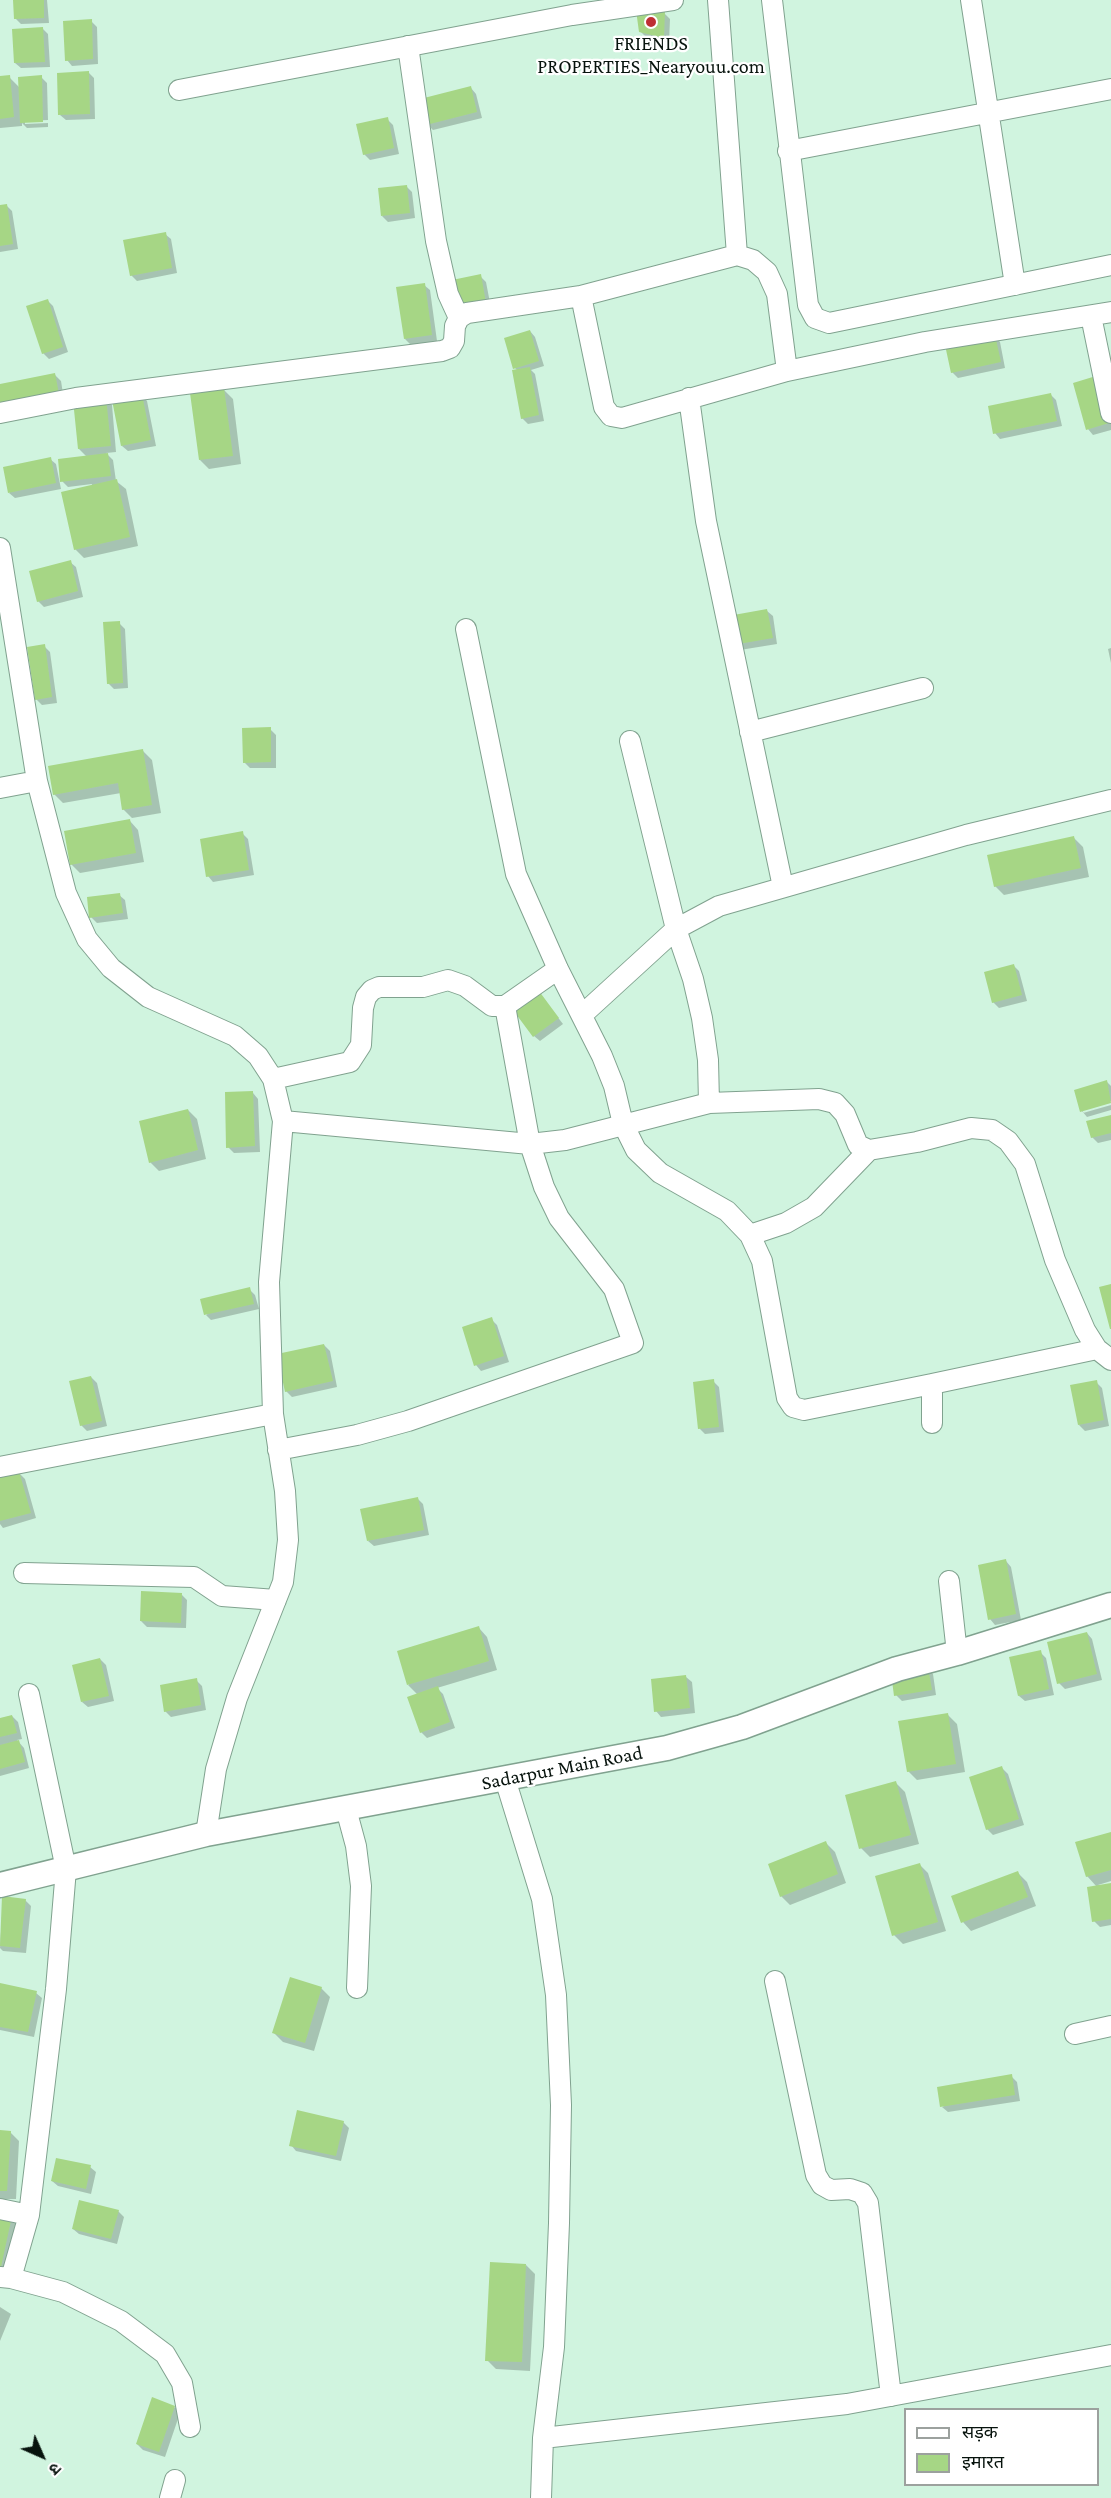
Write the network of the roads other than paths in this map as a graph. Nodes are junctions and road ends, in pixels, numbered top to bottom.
1 (673, 0) edge
2 (718, 0) edge
3 (772, 0) edge
4 (971, 0) edge
5 (408, 46) junction
6 (1111, 89) edge
7 (179, 90) dead end
8 (988, 112) junction
9 (788, 151) junction
10 (737, 255) junction
11 (1111, 265) edge
12 (1015, 285) junction
13 (581, 296) junction
14 (1111, 312) edge
15 (1091, 316) junction
16 (459, 318) junction
17 (787, 371) junction
18 (689, 398) junction
19 (0, 413) edge
20 (1111, 413) edge
21 (0, 548) edge
22 (466, 629) dead end
23 (923, 688) dead end
24 (750, 732) junction
25 (630, 741) dead end
26 (37, 782) junction
27 (0, 788) edge
28 (1111, 800) edge
29 (783, 887) junction
30 (676, 929) junction
31 (558, 969) junction
32 (505, 1006) junction
33 (582, 1015) junction
34 (273, 1079) junction
35 (709, 1103) junction
36 (283, 1121) junction
37 (623, 1124) junction
38 (530, 1144) junction
39 (869, 1150) junction
40 (750, 1235) junction
41 (1104, 1355) edge
42 (932, 1384) junction
43 (273, 1414) junction
44 (932, 1422) dead end
45 (278, 1450) junction
46 (0, 1467) edge
47 (24, 1573) dead end
48 (949, 1581) dead end
49 (276, 1600) junction
50 (1111, 1605) edge
51 (957, 1653) junction
52 (29, 1694) dead end
53 (505, 1779) junction
54 (346, 1809) junction
55 (206, 1834) junction
56 (66, 1869) junction
57 (0, 1885) edge
58 (775, 1981) dead end
59 (357, 1989) dead end
60 (1111, 2026) edge
61 (1075, 2034) dead end
62 (0, 2209) edge
63 (29, 2215) junction
64 (6, 2278) edge
65 (1111, 2355) edge
66 (891, 2396) junction
67 (190, 2427) dead end
68 (543, 2438) junction
69 (541, 2498) edge

1 - 5 street
2 - 10 street
3 - 9 street
4 - 8 street
5 - 7 street
5 - 16 street
6 - 8 street
8 - 9 street
8 - 12 street
9 - 12 street
10 - 13 street
10 - 17 street
11 - 12 street
13 - 16 street
13 - 18 street
14 - 15 street
15 - 17 street
15 - 20 street
16 - 19 street
17 - 18 street
18 - 24 street
21 - 26 street
22 - 31 street
23 - 24 street
24 - 29 street
25 - 30 street
26 - 27 street
26 - 34 street
28 - 29 street
29 - 30 street
30 - 33 street
30 - 35 street
31 - 32 street
31 - 33 street
32 - 34 street
32 - 38 street
33 - 37 street
34 - 36 street
35 - 37 street
35 - 39 street
36 - 38 street
36 - 43 street
37 - 38 street
37 - 40 street
38 - 45 street
39 - 40 street
39 - 41 street
40 - 42 street
41 - 42 street
42 - 44 street
43 - 45 street
43 - 46 street
45 - 49 street
47 - 49 street
48 - 51 street
49 - 55 street
50 - 51 street, Sadarpur Main Road
51 - 53 street, Sadarpur Main Road
52 - 56 street
53 - 54 street, Sadarpur Main Road
53 - 68 street
54 - 55 street, Sadarpur Main Road
54 - 59 street
55 - 56 street, Sadarpur Main Road
56 - 57 street, Sadarpur Main Road
56 - 63 street
58 - 66 street
60 - 61 street
62 - 63 street
63 - 64 street
64 - 67 street
65 - 66 street
66 - 68 street
68 - 69 street

